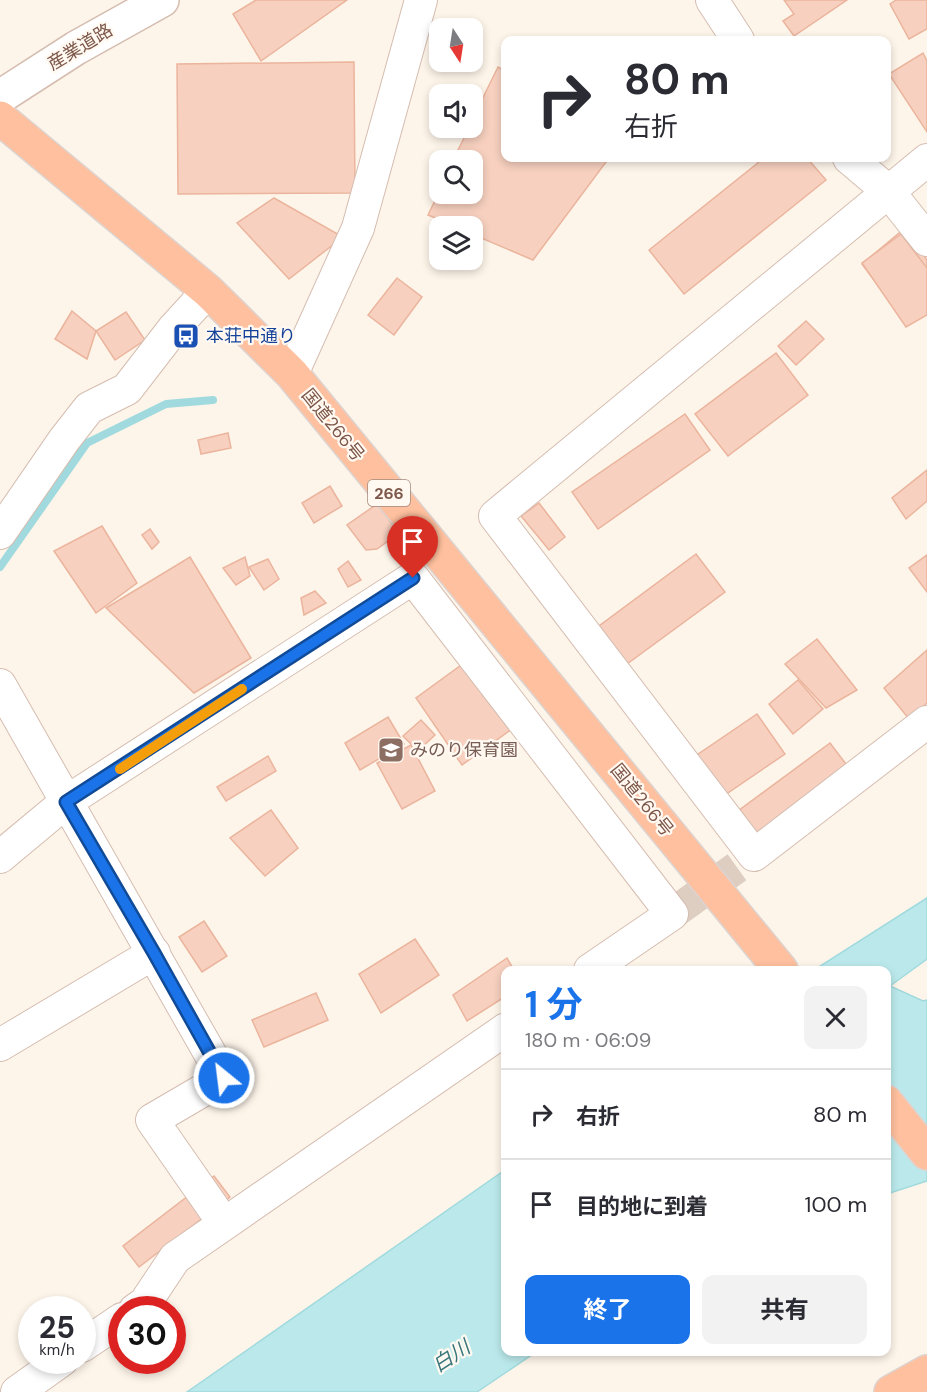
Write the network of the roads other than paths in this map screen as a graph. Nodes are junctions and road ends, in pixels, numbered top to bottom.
1 (162, 0) edge
2 (422, 0) edge
3 (712, 0) edge
4 (735, 36) edge
5 (0, 97) edge
6 (0, 118) edge
7 (927, 160) edge
8 (854, 162) edge
9 (888, 191) junction
10 (927, 240) edge
11 (208, 291) junction
12 (292, 374) junction
13 (0, 533) edge
14 (0, 685) edge
15 (927, 722) edge
16 (66, 802) junction
17 (0, 856) edge
18 (154, 953) junction
19 (596, 966) edge
20 (778, 966) edge
21 (501, 1032) edge
22 (0, 1045) edge
23 (891, 1108) edge
24 (927, 1153) edge
25 (223, 1222) junction
26 (150, 1296) edge
27 (927, 1372) edge
28 (42, 1374) edge
29 (17, 1392) edge
30 (891, 1392) edge

1 - 5 street, 産業道路
2 - 12 street
3 - 4 street
6 - 11 highway, 国道266号 / 266
7 - 9 street
8 - 9 street
9 - 10 street
9 - 15 street
11 - 12 highway, 国道266号 / 266
11 - 13 street
12 - 20 highway, 国道266号 / 266
14 - 16 street
16 - 17 street
16 - 18 street
16 - 19 street
18 - 22 street
18 - 25 street
21 - 25 street
23 - 24 highway
25 - 26 street
27 - 30 highway
28 - 29 street

